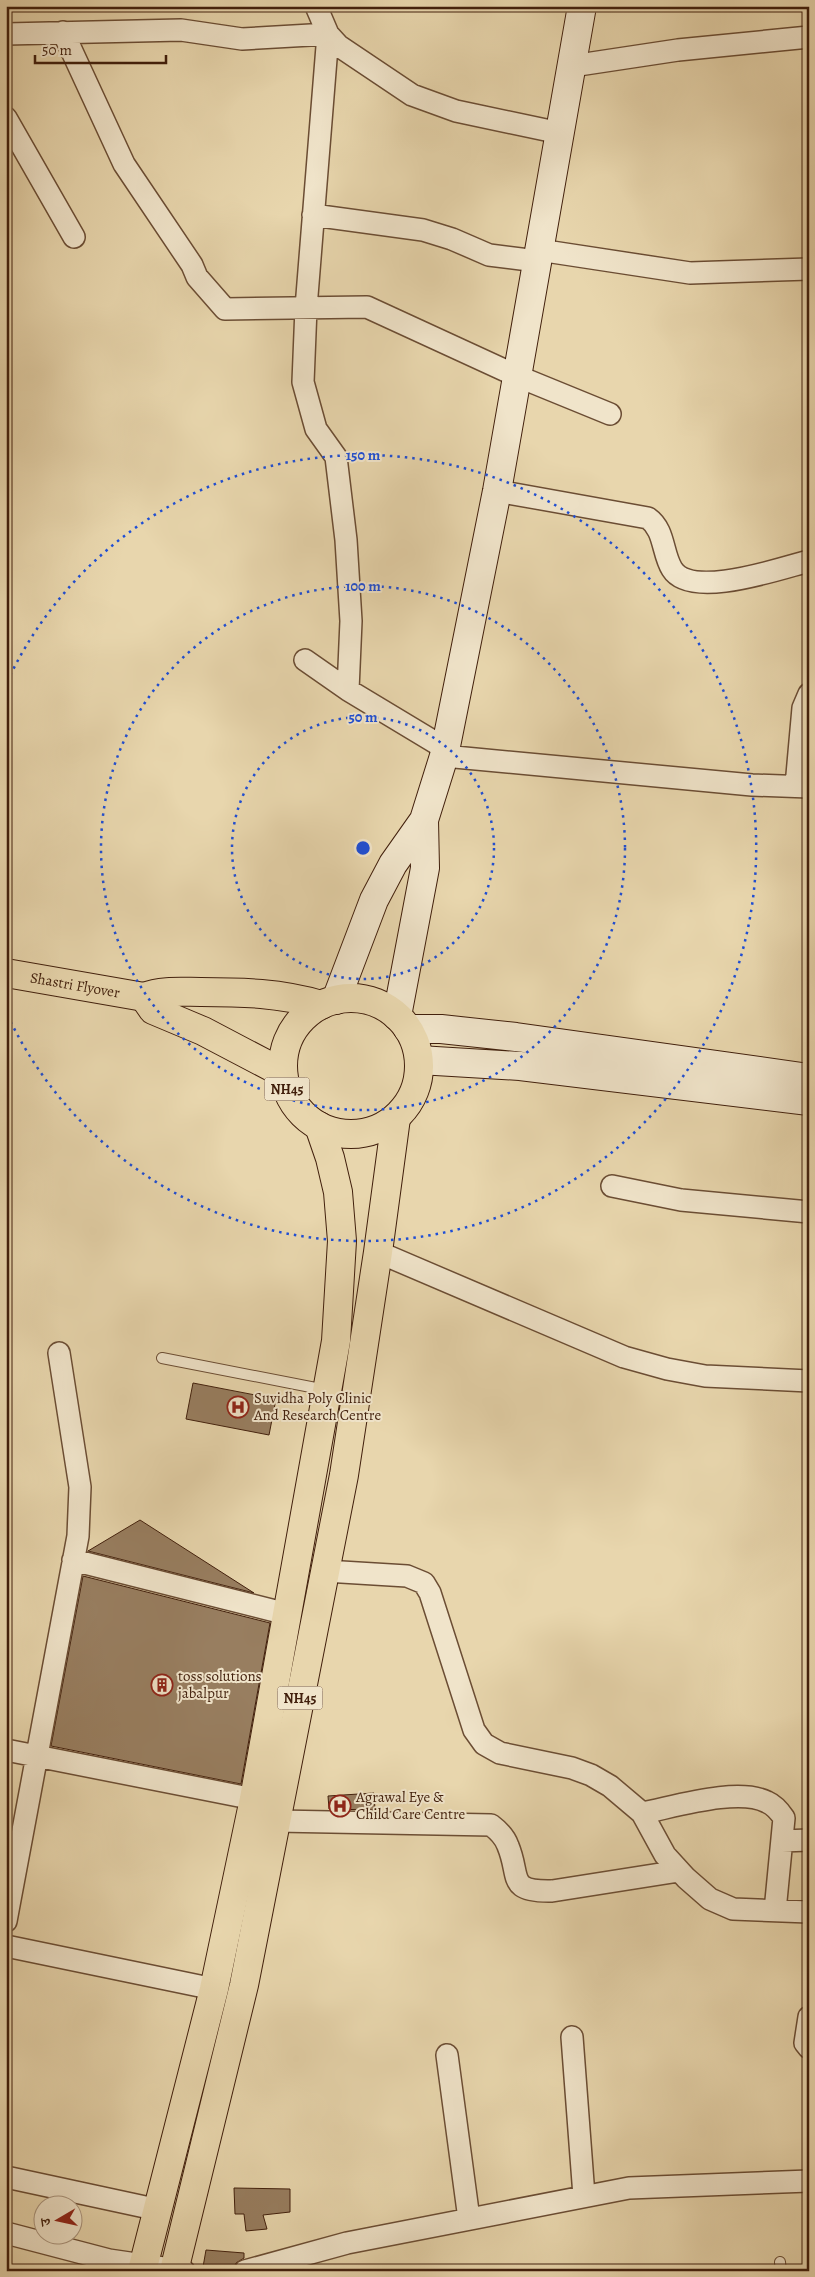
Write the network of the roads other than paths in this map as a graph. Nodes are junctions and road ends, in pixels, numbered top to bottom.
1 (316, 6) edge
2 (582, 6) edge
3 (63, 32) junction
4 (6, 34) edge
5 (328, 34) junction
6 (809, 36) edge
7 (572, 66) junction
8 (6, 118) edge
9 (560, 133) junction
10 (313, 215) junction
11 (74, 237) dead end
12 (538, 256) junction
13 (809, 268) edge
14 (306, 308) junction
15 (517, 376) junction
16 (610, 414) dead end
17 (496, 491) junction
18 (809, 561) edge
19 (305, 660) dead end
20 (348, 690) junction
21 (809, 694) edge
22 (445, 752) junction
23 (802, 787) edge
24 (424, 820) junction
25 (6, 973) edge
26 (144, 997) junction
27 (328, 1002) junction
28 (403, 1022) junction
29 (419, 1060) junction
30 (284, 1073) junction
31 (809, 1078) edge
32 (809, 1101) edge
33 (396, 1118) junction
34 (319, 1126) junction
35 (612, 1186) dead end
36 (809, 1212) edge
37 (378, 1252) junction
38 (59, 1353) dead end
39 (162, 1358) dead end
40 (809, 1381) edge
41 (326, 1390) junction
42 (74, 1560) junction
43 (325, 1571) junction
44 (287, 1614) junction
45 (6, 1750) edge
46 (37, 1757) junction
47 (254, 1799) junction
48 (642, 1813) junction
49 (277, 1821) junction
50 (809, 1840) edge
51 (782, 1841) junction
52 (679, 1871) junction
53 (775, 1911) junction
54 (809, 1912) edge
55 (6, 1921) edge
56 (6, 1946) edge
57 (214, 1989) junction
58 (809, 2017) edge
59 (572, 2037) dead end
60 (809, 2048) edge
61 (446, 2055) dead end
62 (6, 2176) edge
63 (809, 2180) edge
64 (584, 2196) junction
65 (158, 2210) junction
66 (469, 2219) junction
67 (6, 2233) edge
68 (143, 2268) edge
69 (178, 2270) edge
70 (245, 2271) edge

1 - 5 street
2 - 7 street
3 - 4 street
3 - 5 street
3 - 14 street
5 - 9 street
5 - 10 street
6 - 7 street
7 - 9 street
8 - 11 street
9 - 12 street
10 - 12 street
10 - 14 street
12 - 13 street
12 - 15 street
14 - 15 street
14 - 20 street
15 - 16 street
15 - 17 street
17 - 18 street
17 - 22 street
19 - 20 street
20 - 22 street
21 - 23 street
22 - 23 street
22 - 24 street
24 - 27 street
24 - 28 street
25 - 26 highway, Shastri Flyover
26 - 27 highway
26 - 30 highway, NH45
27 - 28 highway
27 - 30 highway, NH45
28 - 29 highway, NH45
28 - 31 street
29 - 32 street
29 - 33 highway, NH45
30 - 34 highway, NH45
33 - 34 highway, NH45
33 - 37 highway, NH45
34 - 41 highway, NH45
35 - 36 street
37 - 40 street
37 - 43 highway, NH45
38 - 42 street
39 - 41 lane
41 - 44 highway, NH45
42 - 44 street
42 - 46 street
43 - 48 street
43 - 49 highway, NH45
44 - 47 highway, NH45
45 - 46 street
46 - 47 street
46 - 55 street
47 - 57 highway, NH45
48 - 51 street
48 - 52 street
49 - 52 street
49 - 69 highway, NH45
50 - 51 street
51 - 53 street
52 - 53 street
53 - 54 street
56 - 57 street
57 - 65 highway, NH45
58 - 60 street
59 - 64 street
61 - 66 street
62 - 65 street
63 - 64 street
64 - 66 street
65 - 68 highway, NH45
66 - 70 street
67 - 68 street
68 - 69 street

